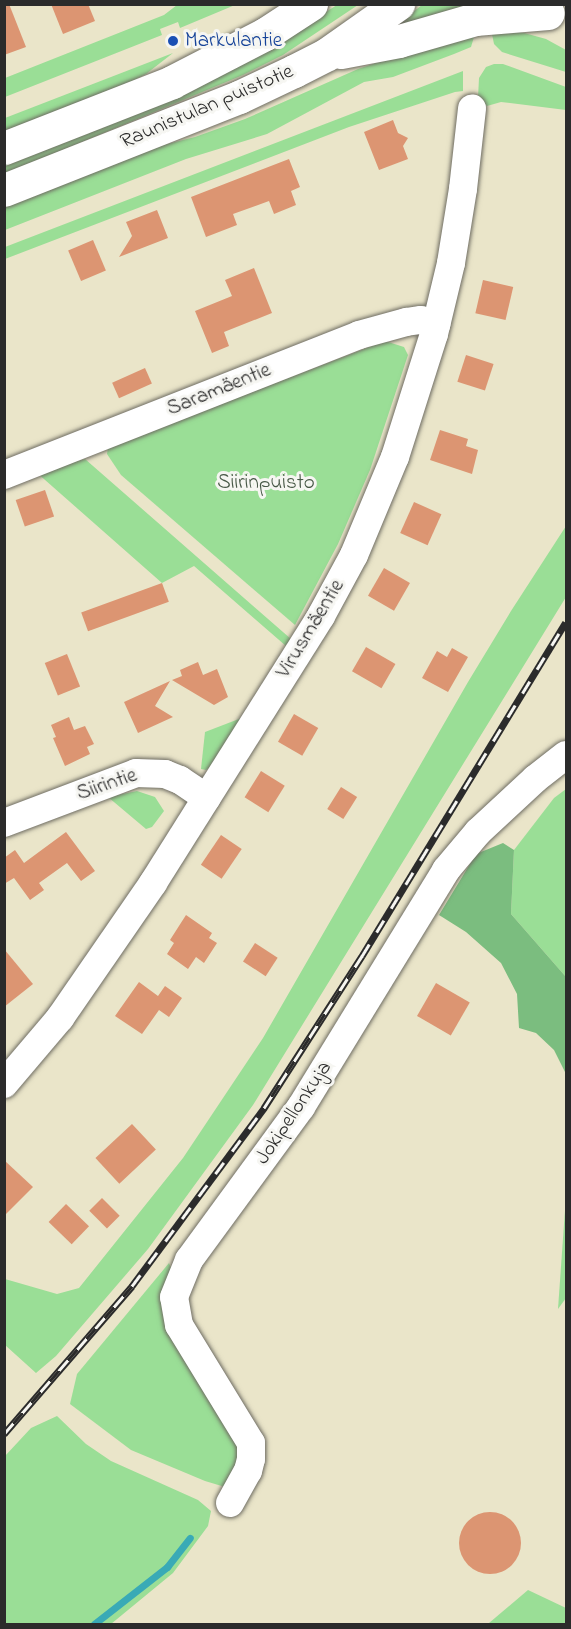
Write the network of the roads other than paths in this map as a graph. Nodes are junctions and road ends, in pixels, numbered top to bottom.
1 (311, 4) edge
2 (398, 4) edge
3 (549, 14) edge
4 (327, 54) junction
5 (472, 109) dead end
6 (4, 148) edge
7 (4, 190) edge
8 (436, 324) junction
9 (4, 475) edge
10 (567, 755) edge
11 (207, 798) junction
12 (4, 823) edge
13 (4, 1084) edge
14 (230, 1503) dead end

1 - 6 main road, Raunistulan puistotie
2 - 4 main road, Raunistulan puistotie
3 - 4 main road
4 - 7 main road, Raunistulan puistotie
5 - 8 street, Virusmäentie
8 - 9 street, Saramäentie
8 - 11 street, Virusmäentie
10 - 14 street, Jokipellonkuja
11 - 12 street, Siirintie
11 - 13 street, Virusmäentie

